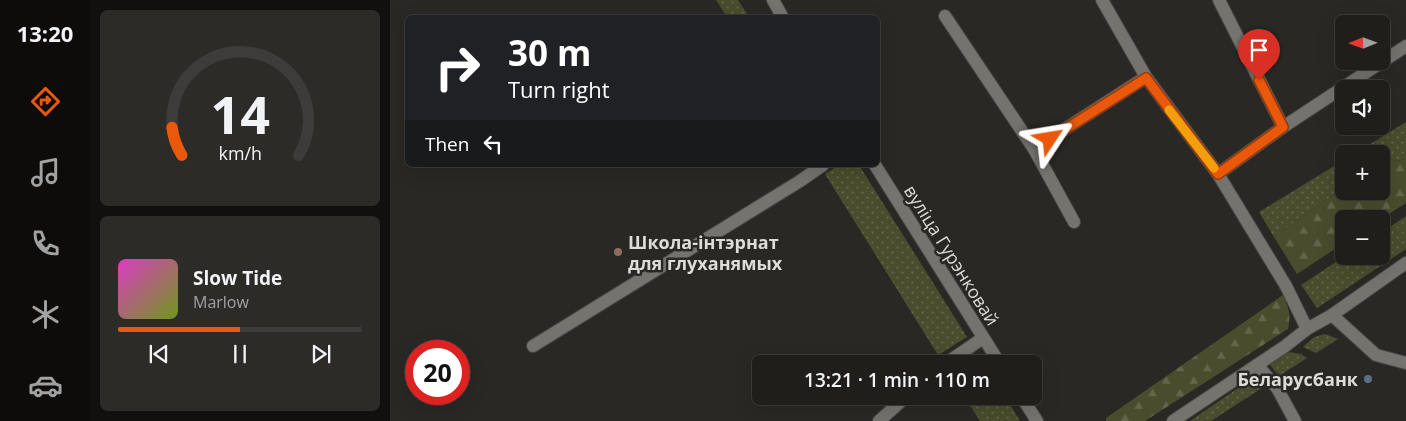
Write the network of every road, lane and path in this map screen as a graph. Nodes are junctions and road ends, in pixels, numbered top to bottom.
1 (773, 0) edge
2 (1102, 0) edge
3 (1219, 0) edge
4 (782, 15) edge
5 (945, 16) dead end
6 (1406, 46) edge
7 (1146, 78) junction
8 (1283, 127) junction
9 (1034, 149) junction
10 (820, 167) edge
11 (877, 167) edge
12 (1218, 174) junction
13 (1074, 222) dead end
14 (1406, 263) edge
15 (1332, 315) junction
16 (1307, 329) junction
17 (983, 338) junction
18 (533, 346) dead end
19 (958, 355) edge
20 (994, 355) edge
21 (1406, 363) edge
22 (1257, 365) junction
23 (897, 405) edge
24 (1027, 405) edge
25 (879, 421) edge
26 (1037, 421) edge
27 (1173, 421) edge
28 (1295, 421) edge

1 - 4 street
2 - 7 street
3 - 8 street
5 - 9 street
6 - 8 street
7 - 9 street
7 - 12 street
8 - 12 street
9 - 13 street
10 - 18 street
11 - 17 street, вуліца Гурэнковай
12 - 16 street
14 - 15 street
15 - 16 street
15 - 21 street
16 - 22 street
17 - 19 street
17 - 20 street, вуліца Гурэнковай
22 - 27 street
22 - 28 street
23 - 25 street
24 - 26 street

